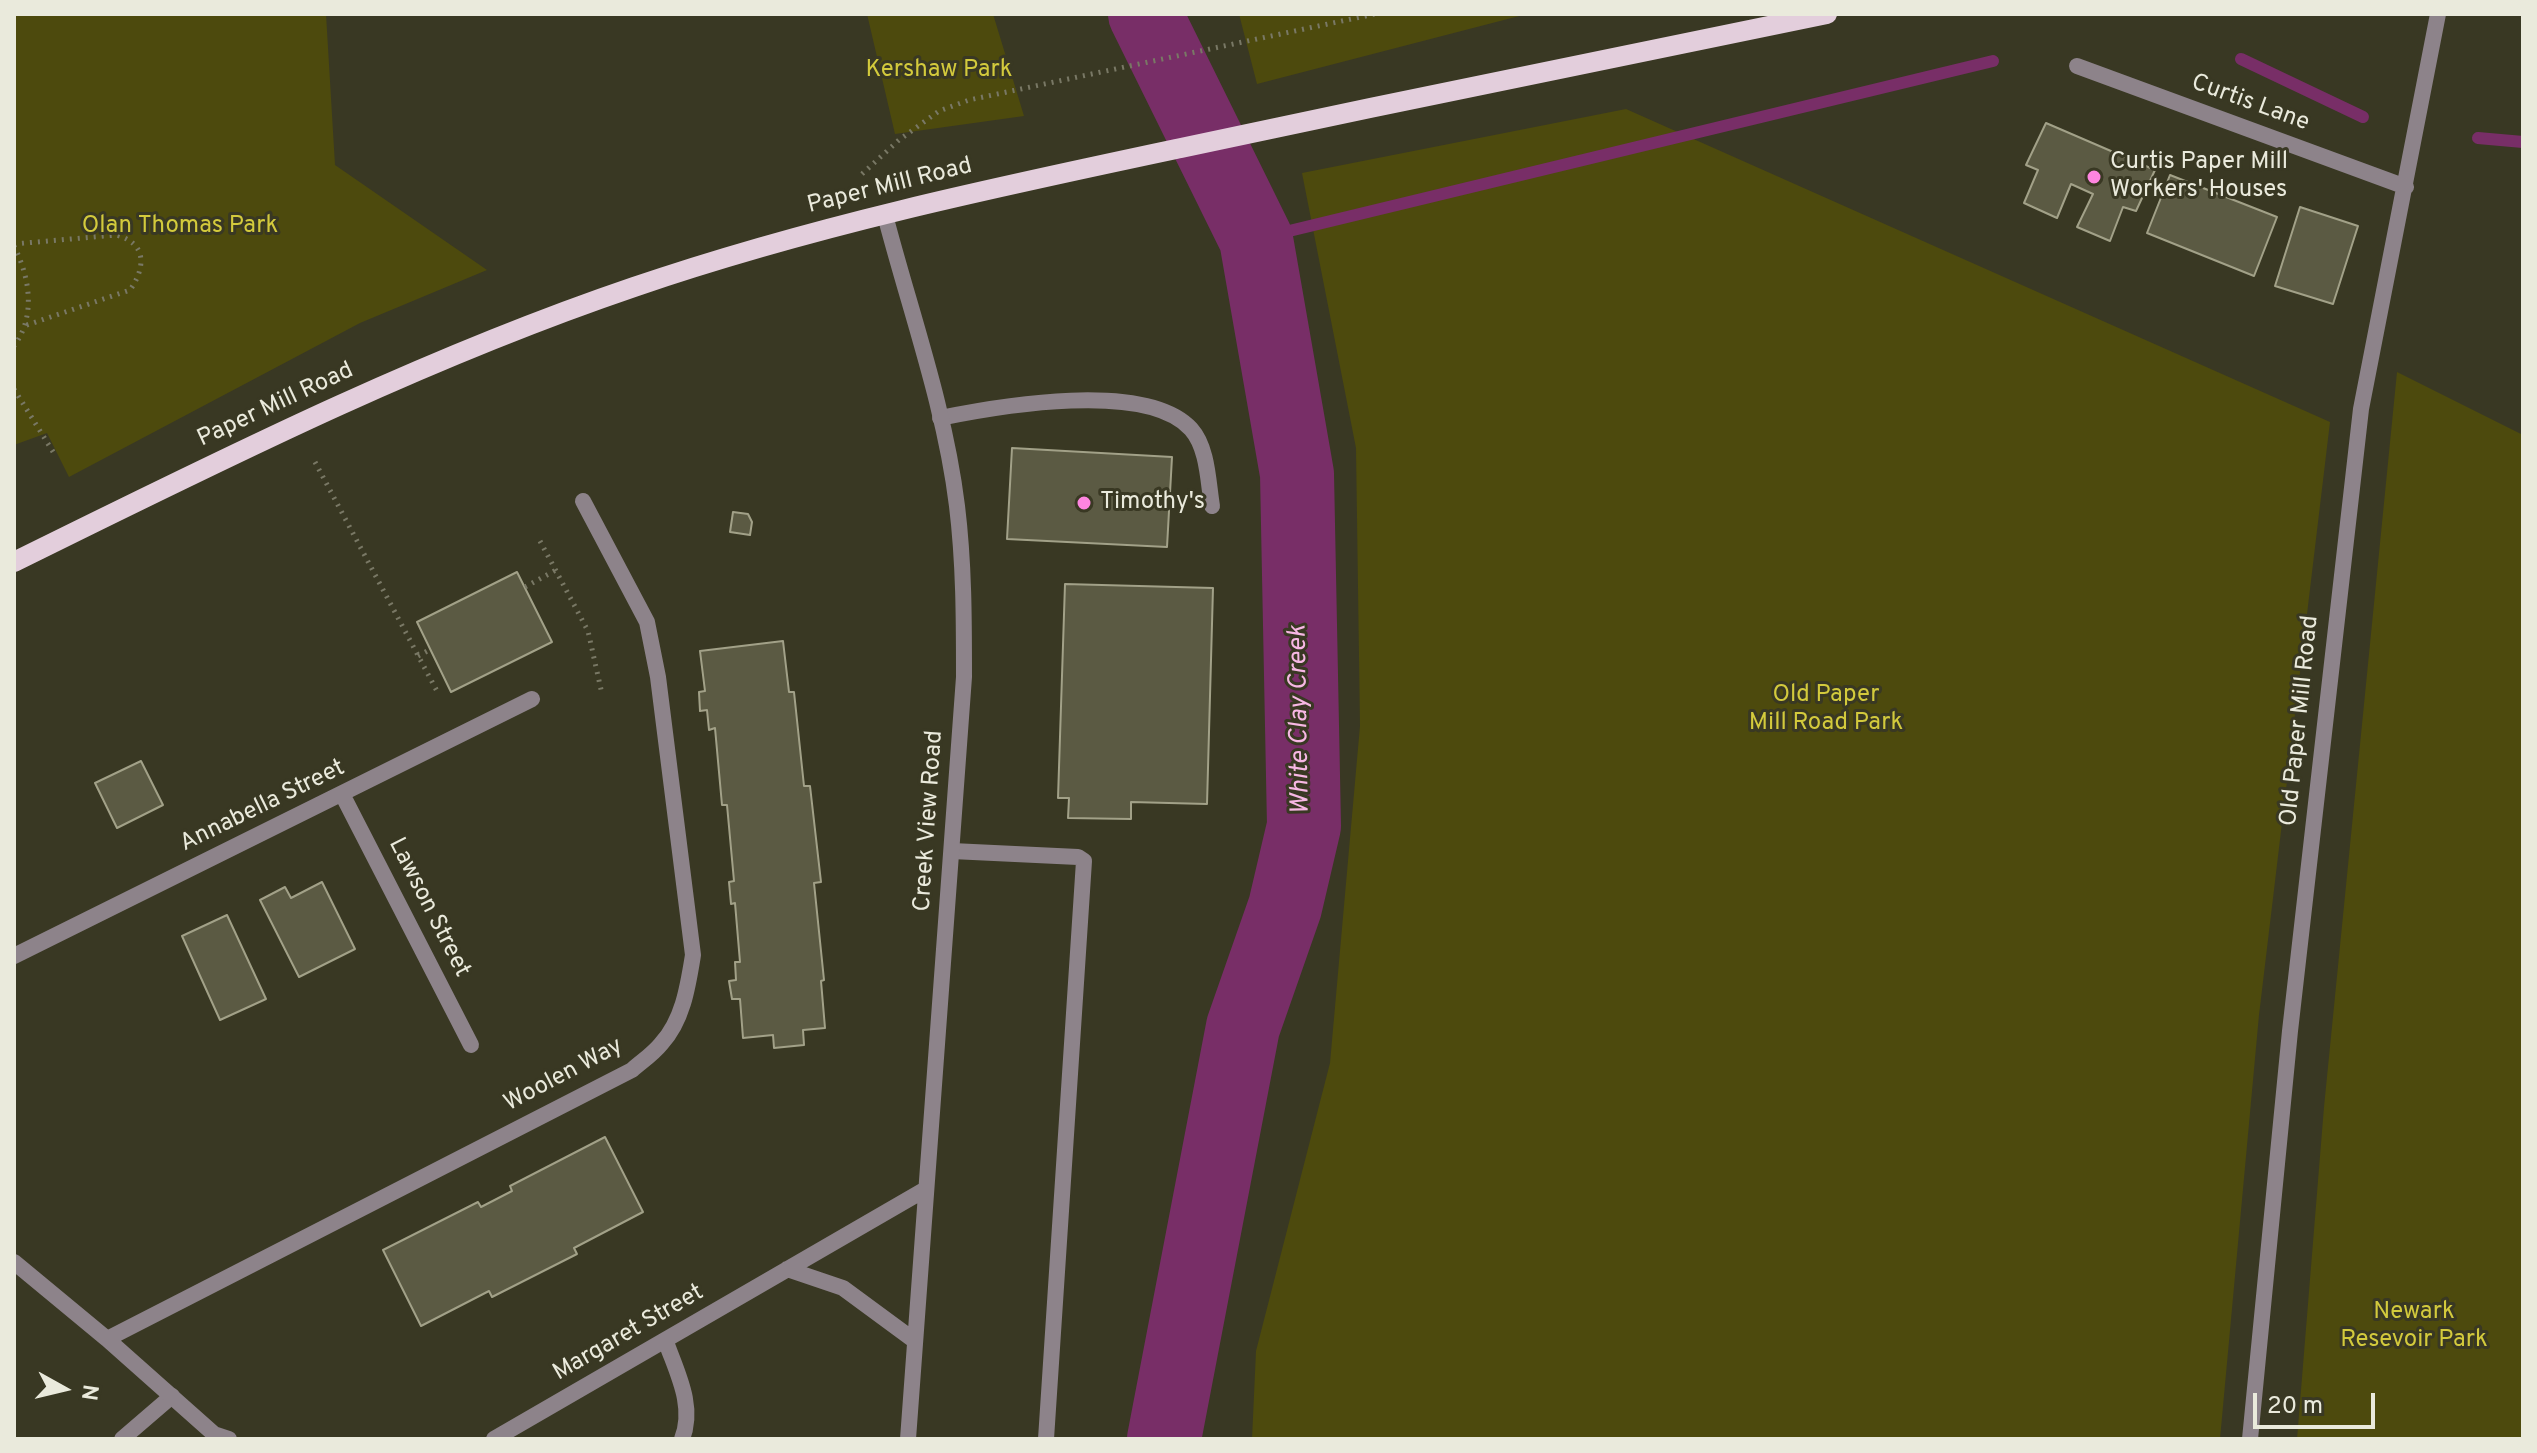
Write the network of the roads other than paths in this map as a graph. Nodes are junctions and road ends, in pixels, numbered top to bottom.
1 (1827, 14) edge
2 (2438, 14) edge
3 (2077, 66) dead end
4 (2406, 187) junction
5 (885, 215) junction
6 (940, 418) junction
7 (583, 501) dead end
8 (1212, 506) dead end
9 (14, 562) edge
10 (532, 699) dead end
11 (342, 794) junction
12 (952, 851) junction
13 (14, 956) edge
14 (471, 1045) dead end
15 (926, 1189) junction
16 (14, 1262) edge
17 (787, 1269) junction
18 (107, 1339) junction
19 (915, 1341) junction
20 (666, 1342) junction
21 (172, 1396) junction
22 (122, 1439) edge
23 (229, 1439) edge
24 (494, 1439) edge
25 (682, 1439) edge
26 (908, 1439) edge
27 (1046, 1439) edge
28 (2250, 1439) edge

1 - 5 main road, Paper Mill Road
2 - 4 street, Old Paper Mill Road
3 - 4 street, Curtis Lane
4 - 28 street, Old Paper Mill Road
5 - 6 street, Creek View Road
5 - 9 main road, Paper Mill Road
6 - 8 street
6 - 12 street, Creek View Road
7 - 18 street, Woolen Way
10 - 11 street, Annabella Street
11 - 13 street, Annabella Street
11 - 14 street, Lawson Street
12 - 15 street, Creek View Road
12 - 27 street
15 - 17 street, Margaret Street
15 - 19 street, Creek View Road
16 - 18 street
17 - 19 street
17 - 20 street, Margaret Street
18 - 21 street
19 - 26 street, Creek View Road
20 - 24 street, Margaret Street
20 - 25 street
21 - 22 street
21 - 23 street

